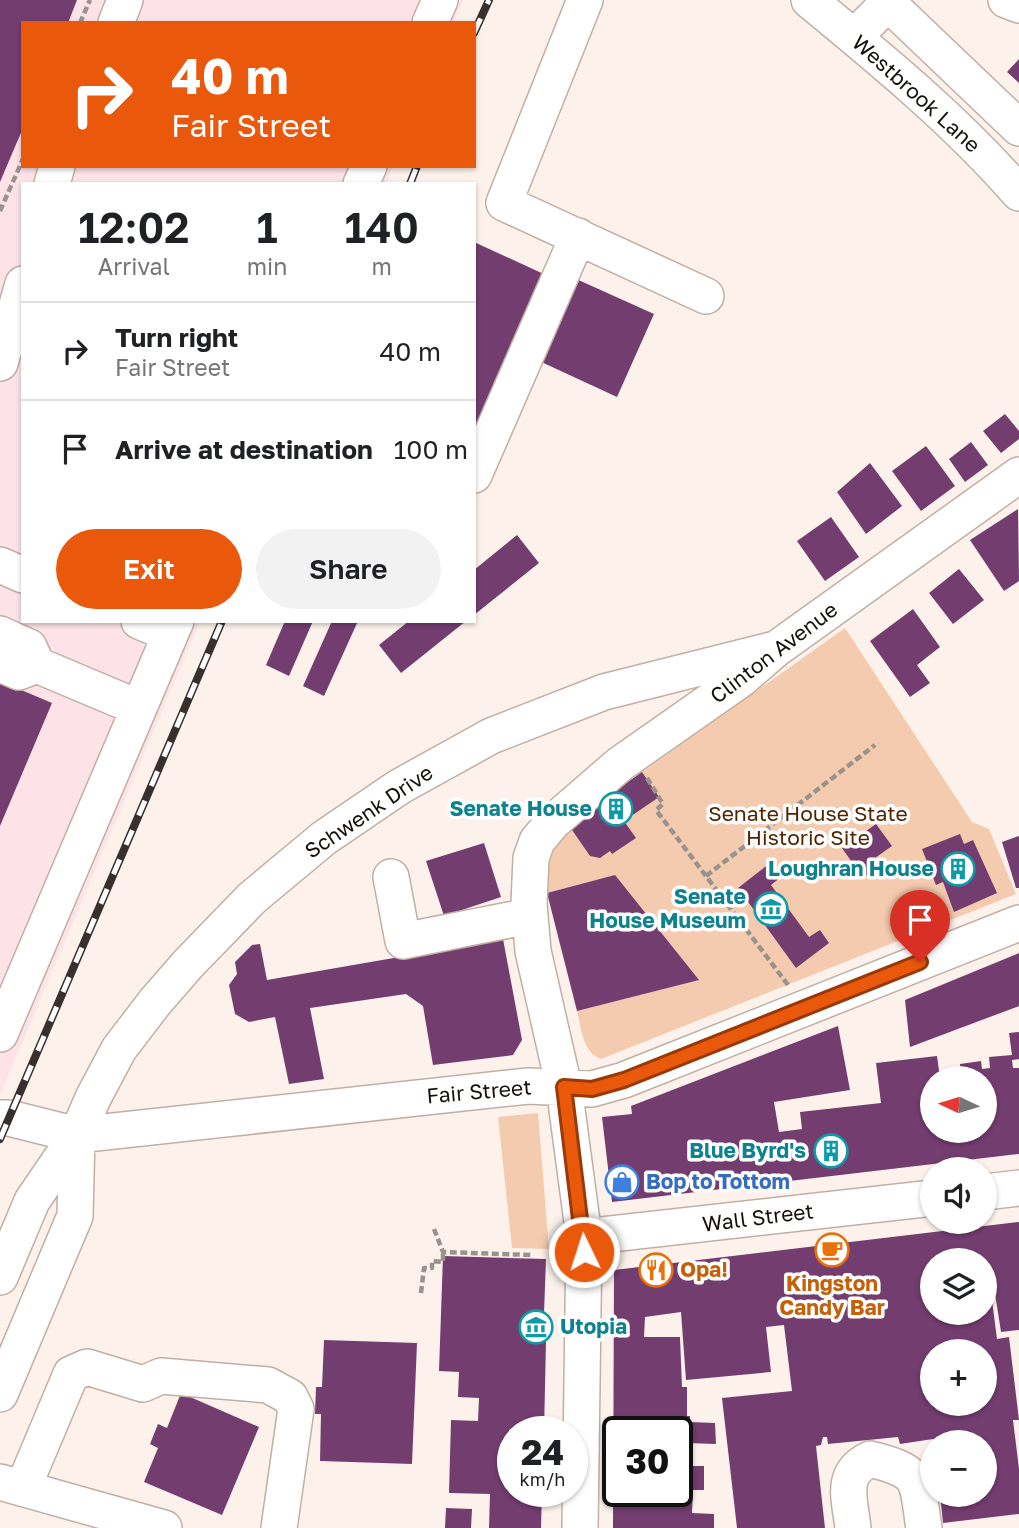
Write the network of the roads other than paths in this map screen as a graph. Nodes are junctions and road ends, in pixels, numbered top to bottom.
1 (125, 0) edge
2 (440, 0) edge
3 (585, 0) edge
4 (809, 0) edge
5 (1006, 0) edge
6 (889, 1) edge
7 (1019, 5) edge
8 (117, 21) edge
9 (431, 21) edge
10 (854, 37) junction
11 (1019, 128) edge
12 (1015, 178) edge
13 (578, 236) junction
14 (0, 273) edge
15 (21, 282) edge
16 (21, 290) edge
17 (706, 296) dead end
18 (0, 363) edge
19 (476, 470) edge
20 (1019, 475) edge
21 (0, 565) edge
22 (21, 574) edge
23 (162, 625) edge
24 (0, 634) edge
25 (776, 649) junction
26 (0, 664) edge
27 (37, 665) junction
28 (139, 708) junction
29 (391, 877) dead end
30 (529, 916) junction
31 (1019, 923) edge
32 (0, 1034) edge
33 (564, 1087) junction
34 (3, 1114) edge
35 (77, 1135) junction
36 (1019, 1188) edge
37 (997, 1191) edge
38 (920, 1199) edge
39 (584, 1237) junction
40 (0, 1277) edge
41 (0, 1394) edge
42 (11, 1485) edge
43 (164, 1528) edge
44 (279, 1528) edge
45 (580, 1528) edge
46 (853, 1528) edge
47 (924, 1528) edge

1 - 8 street
2 - 9 street
3 - 13 street
4 - 10 street, Westbrook Lane
5 - 7 street
6 - 10 street
6 - 11 street
10 - 12 street, Westbrook Lane
13 - 17 street
13 - 19 street
14 - 15 street
16 - 18 street
20 - 25 street, Clinton Avenue
21 - 22 street
23 - 28 street
24 - 27 street
25 - 30 street, Clinton Avenue
25 - 35 street, Schwenk Drive
26 - 27 street
27 - 28 street
28 - 32 street
29 - 30 street
30 - 33 street
31 - 33 street, Fair Street
33 - 35 street, Fair Street
33 - 39 street
34 - 35 street
35 - 40 street, Schwenk Drive
35 - 41 street, Schwenk Drive
36 - 37 street
38 - 39 street, Wall Street
39 - 45 street
42 - 43 street
42 - 44 street
46 - 47 street

